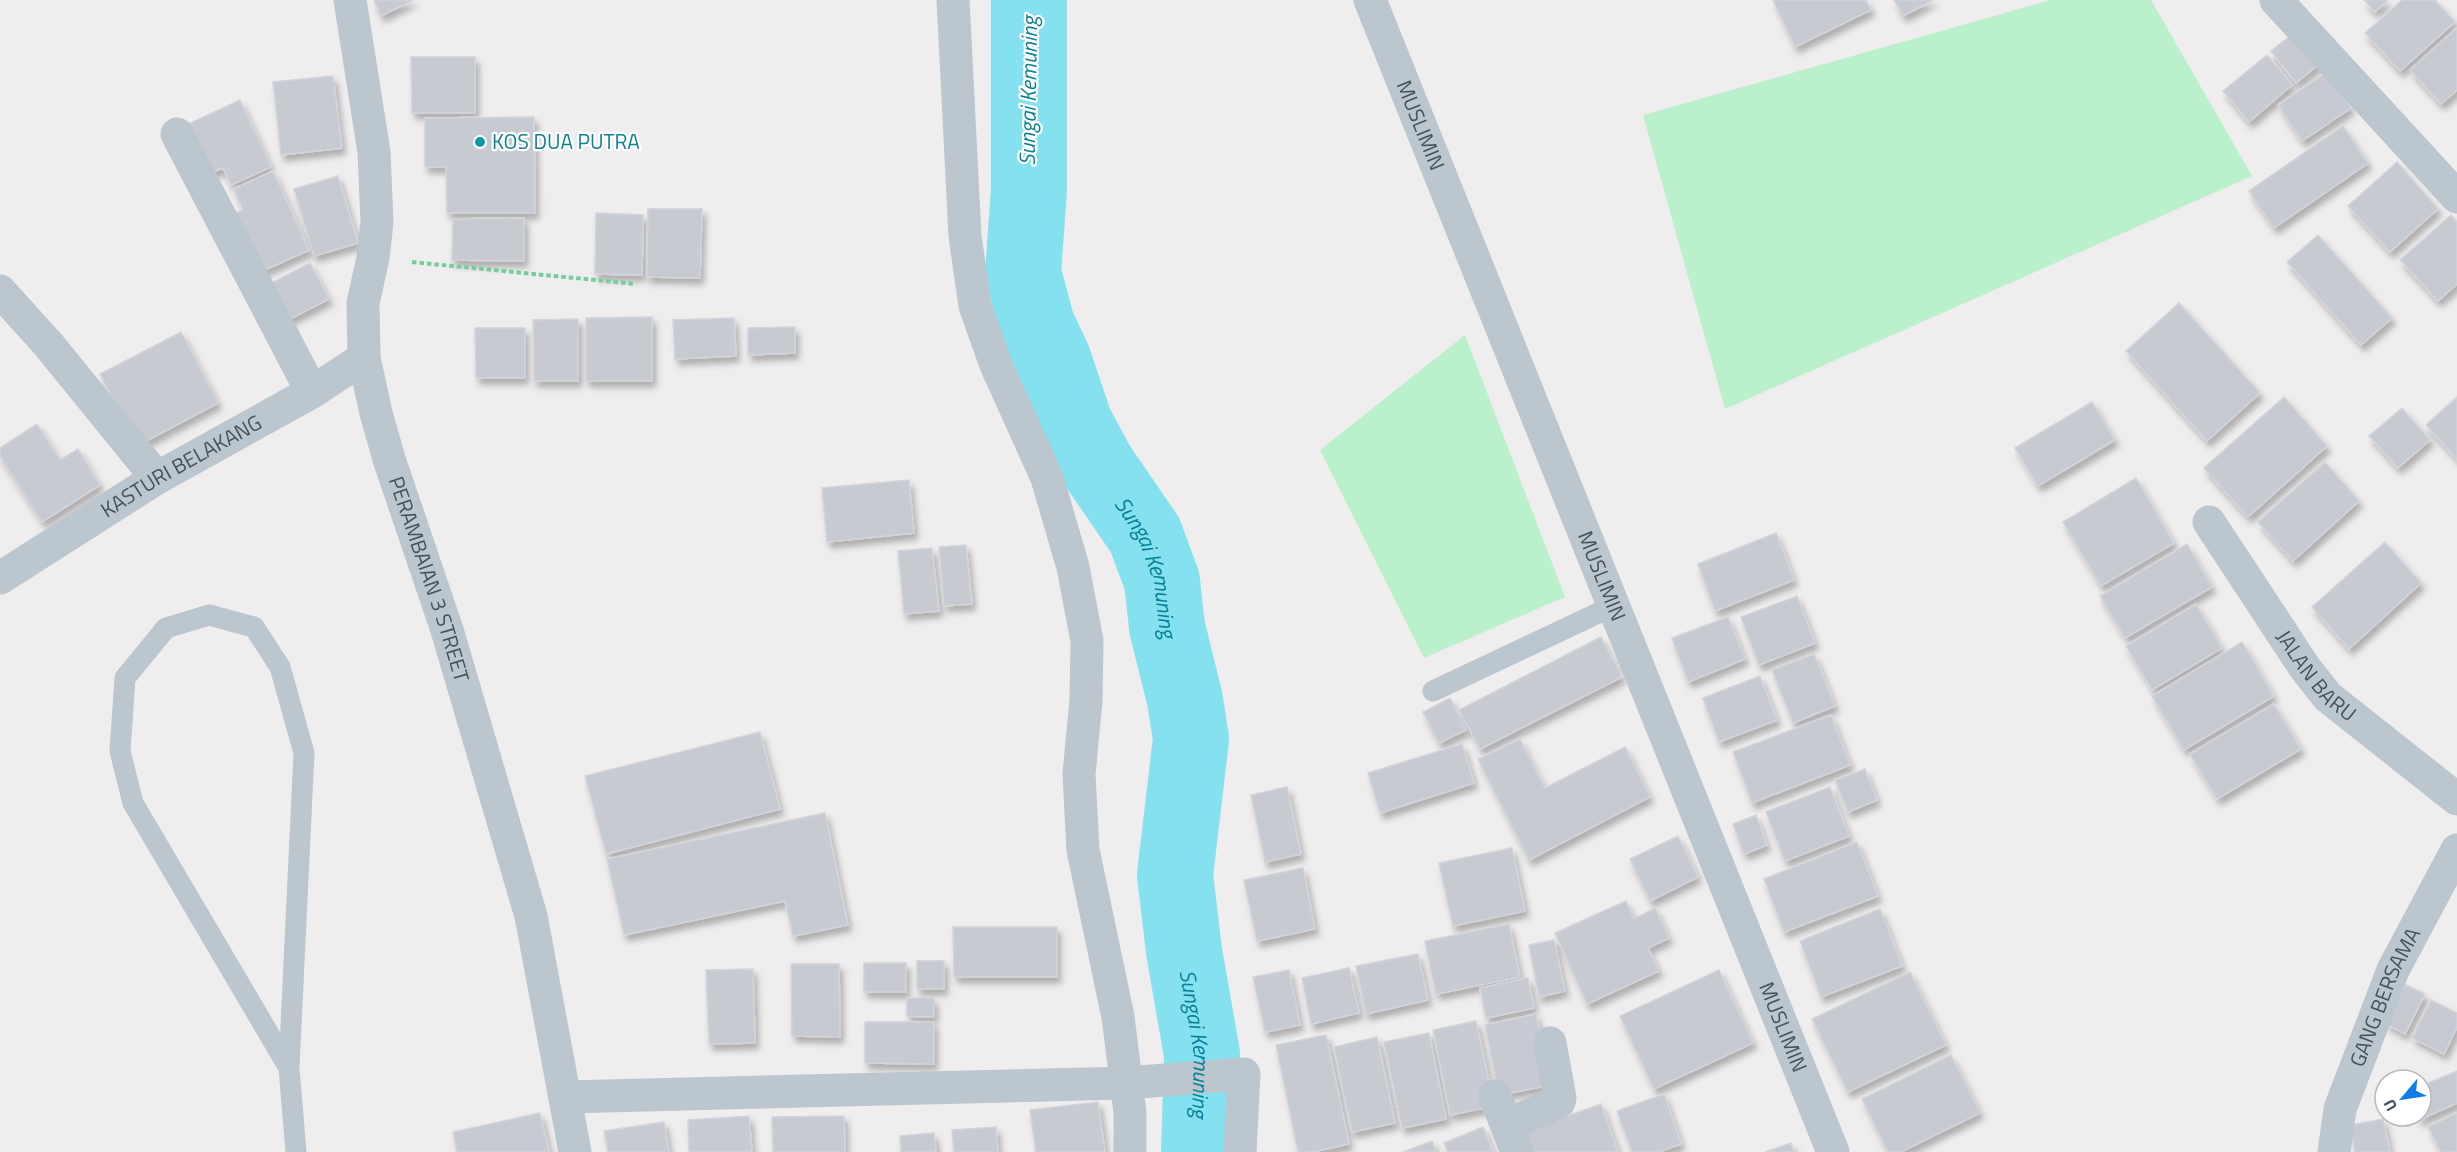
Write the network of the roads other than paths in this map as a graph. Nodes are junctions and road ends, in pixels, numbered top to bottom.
1 (350, 0) edge
2 (953, 0) edge
3 (1370, 0) edge
4 (2276, 0) edge
5 (177, 134) dead end
6 (2457, 197) edge
7 (0, 291) edge
8 (364, 358) junction
9 (312, 392) junction
10 (157, 477) junction
11 (2210, 522) dead end
12 (0, 578) edge
13 (1613, 606) junction
14 (1433, 692) dead end
15 (2457, 799) edge
16 (2457, 850) edge
17 (1550, 1042) dead end
18 (289, 1068) junction
19 (1141, 1082) junction
20 (566, 1097) junction
21 (1506, 1124) edge
22 (296, 1152) edge
23 (575, 1152) edge
24 (1130, 1152) edge
25 (1240, 1152) edge
26 (1833, 1152) edge
27 (2334, 1152) edge

1 - 8 street, PERAMBAIAN 3 STREET
2 - 19 street
3 - 13 street, MUSLIMIN
4 - 6 street
5 - 9 street
7 - 10 street
8 - 9 street, KASTURI BELAKANG
8 - 20 street, PERAMBAIAN 3 STREET
9 - 10 street, KASTURI BELAKANG
10 - 12 street, KASTURI BELAKANG
11 - 15 street, JALAN BARU
13 - 14 lane
13 - 26 street, MUSLIMIN
16 - 27 street, GANG BERSAMA
17 - 21 street
18 - 18 lane
18 - 22 lane
19 - 20 street
19 - 24 street
19 - 25 street
20 - 23 street, PERAMBAIAN 3 STREET

